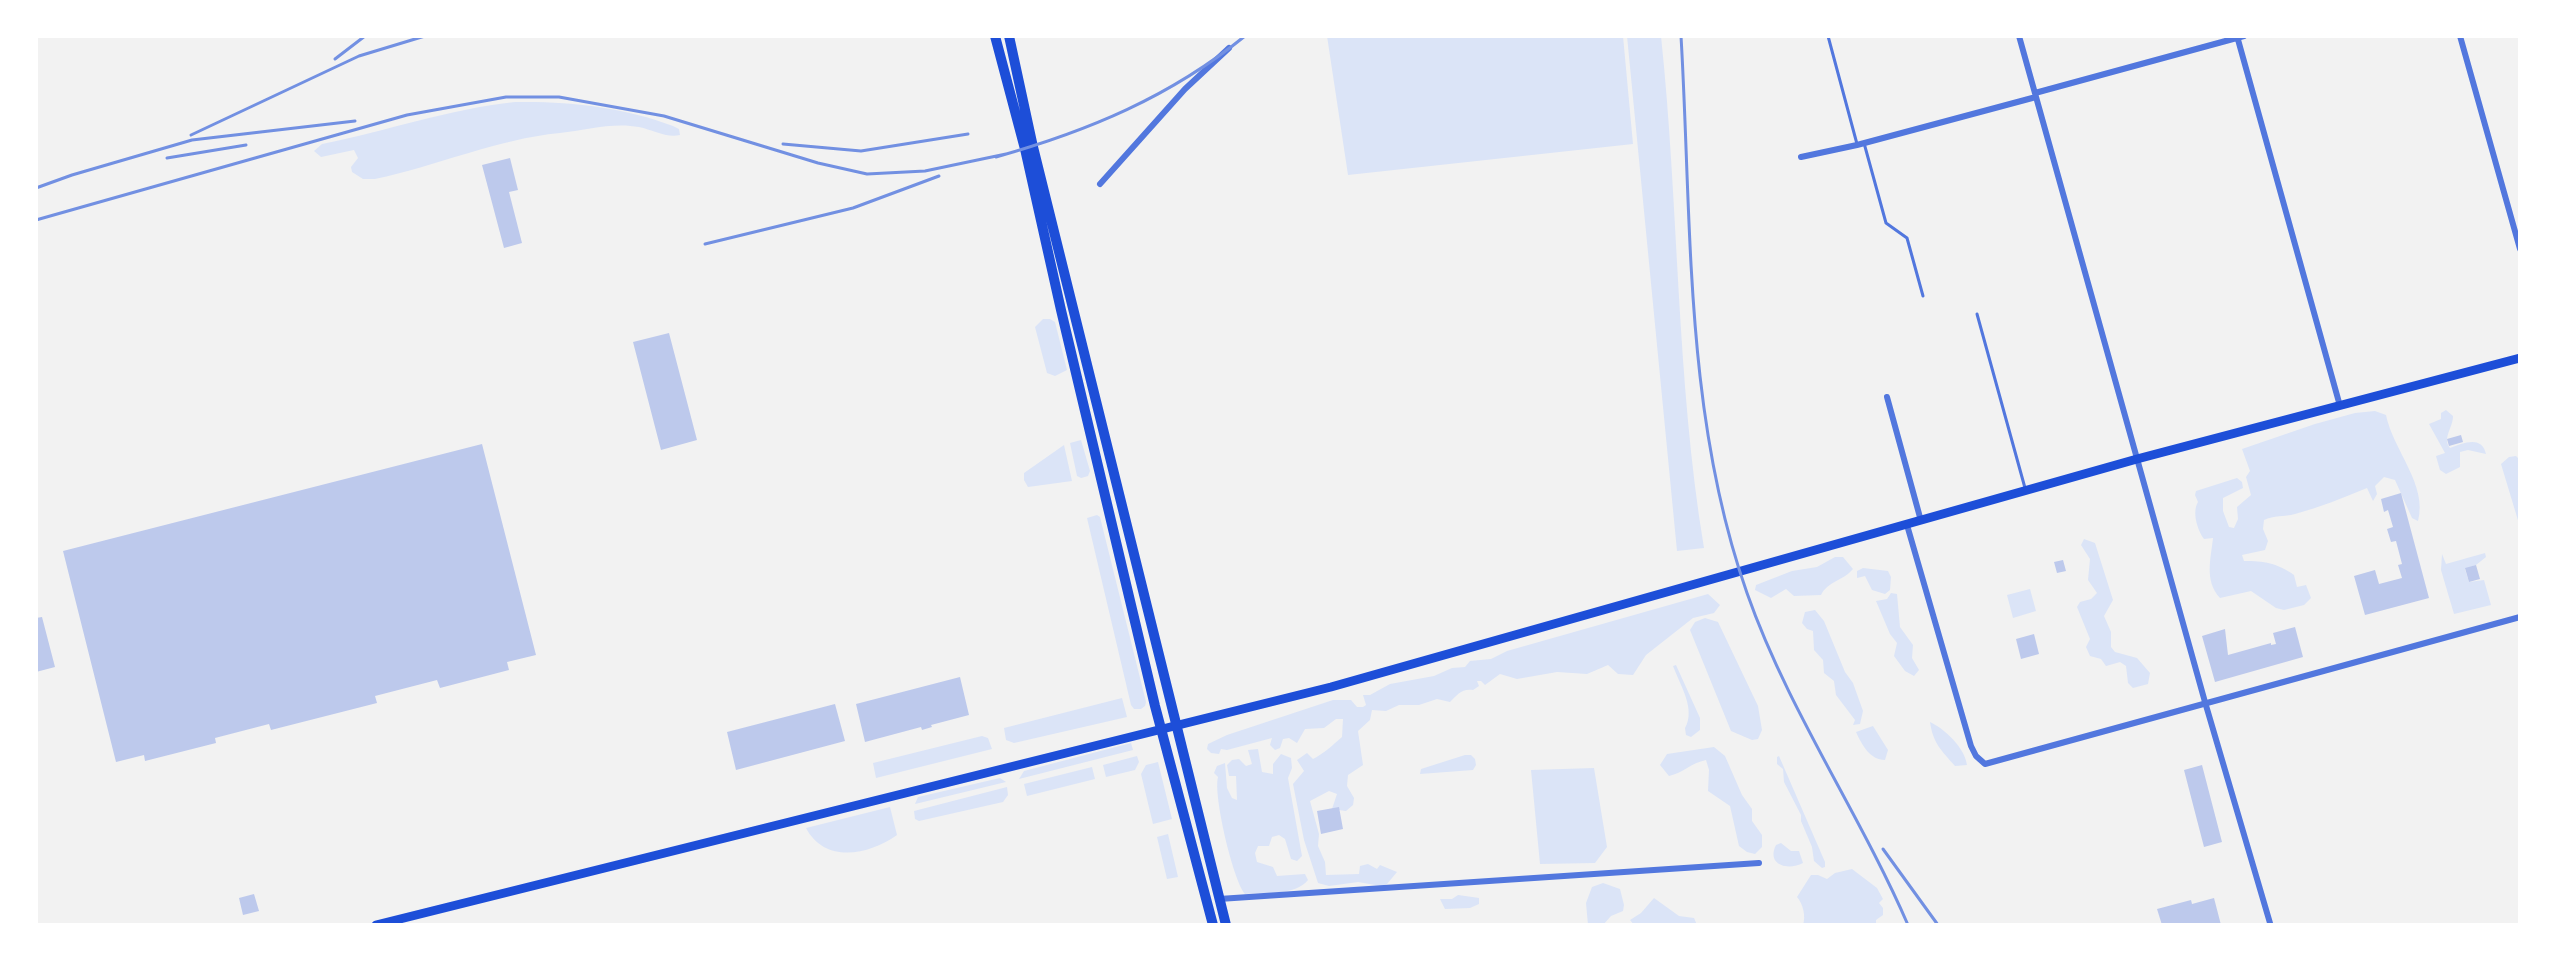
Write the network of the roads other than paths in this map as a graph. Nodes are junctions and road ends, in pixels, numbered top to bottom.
1 (995, 36) edge
2 (1009, 36) edge
3 (1828, 36) edge
4 (2019, 36) edge
5 (2460, 36) edge
6 (2240, 37) edge
7 (1229, 48) dead end
8 (2036, 95) junction
9 (1860, 144) junction
10 (1801, 157) dead end
11 (1100, 184) dead end
12 (2520, 249) edge
13 (1923, 296) dead end
14 (1977, 314) dead end
15 (2520, 358) edge
16 (1887, 397) dead end
17 (2340, 406) junction
18 (2137, 459) junction
19 (2025, 491) junction
20 (1921, 521) junction
21 (1907, 525) junction
22 (2520, 617) edge
23 (2205, 702) junction
24 (1176, 725) junction
25 (1162, 729) junction
26 (1759, 863) dead end
27 (1219, 899) junction
28 (2270, 923) edge
29 (376, 925) edge
30 (1213, 925) edge
31 (1226, 925) edge

1 - 25 highway
2 - 24 highway
3 - 9 lane
4 - 8 street
5 - 12 street
6 - 8 street
6 - 17 street
7 - 11 street
8 - 9 street
8 - 18 street
9 - 10 street
9 - 13 lane
14 - 19 lane
15 - 17 main road
16 - 20 street
17 - 18 main road
18 - 19 main road
18 - 23 street
19 - 20 main road
20 - 21 main road
21 - 23 street
21 - 24 main road
22 - 23 street
23 - 28 street
24 - 25 main road
24 - 27 highway
25 - 29 main road
25 - 30 highway
26 - 27 street
27 - 31 highway

